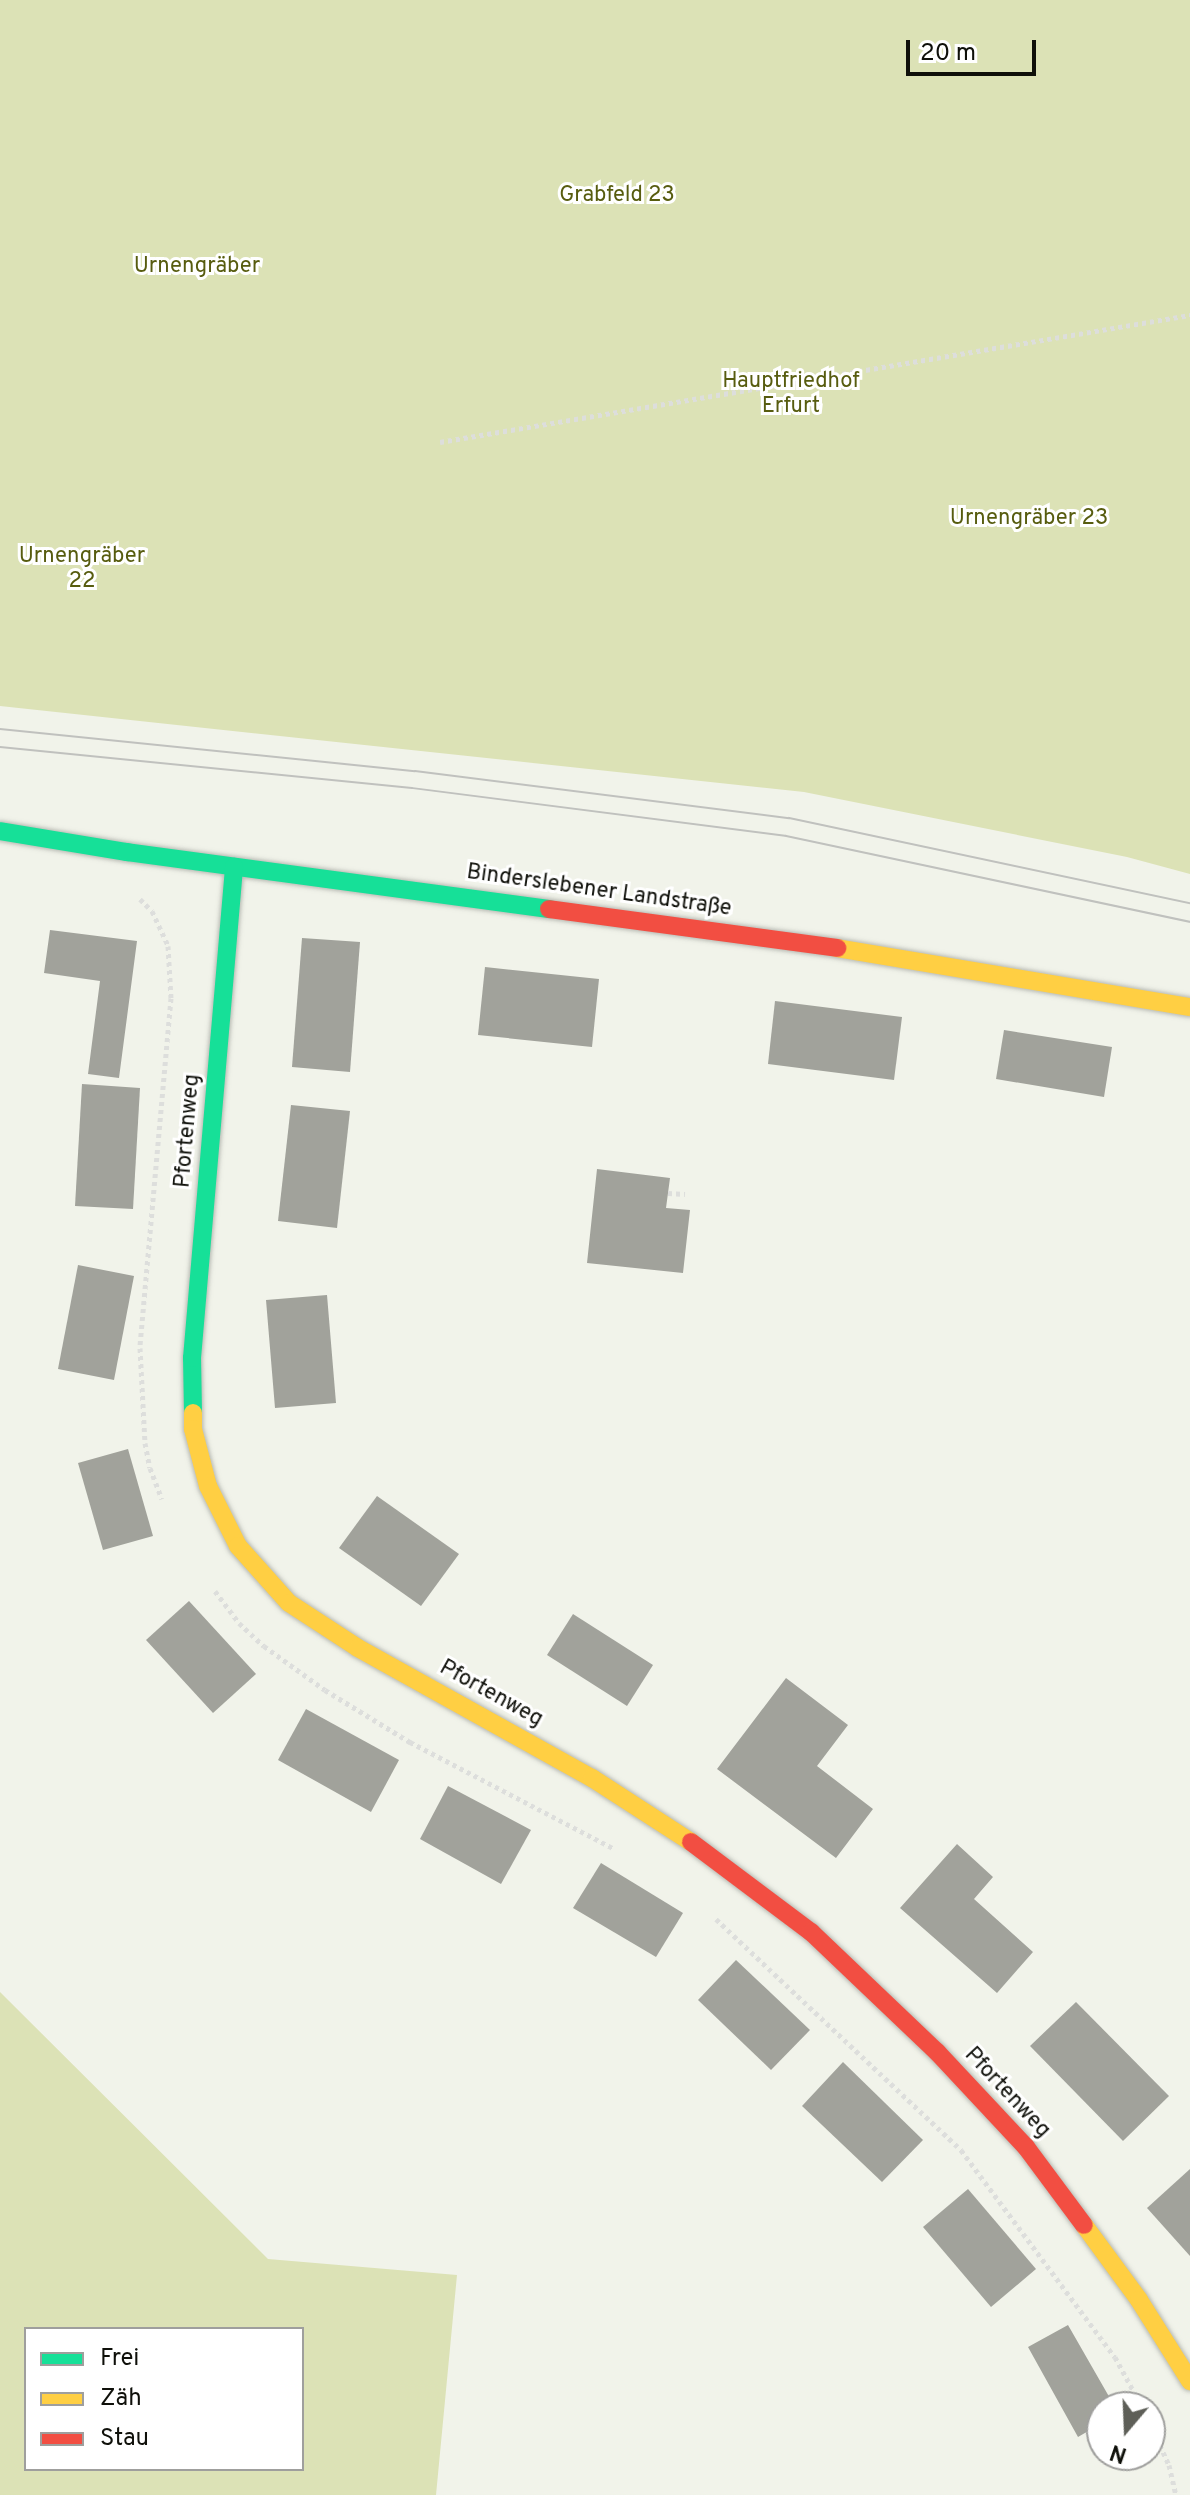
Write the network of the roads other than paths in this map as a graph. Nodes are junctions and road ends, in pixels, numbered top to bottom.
1 (0, 831) edge
2 (234, 867) junction
3 (1190, 1007) edge
4 (1190, 2381) edge

1 - 2 street, Binderslebener Landstraße
2 - 3 street, Binderslebener Landstraße
2 - 4 street, Pfortenweg

